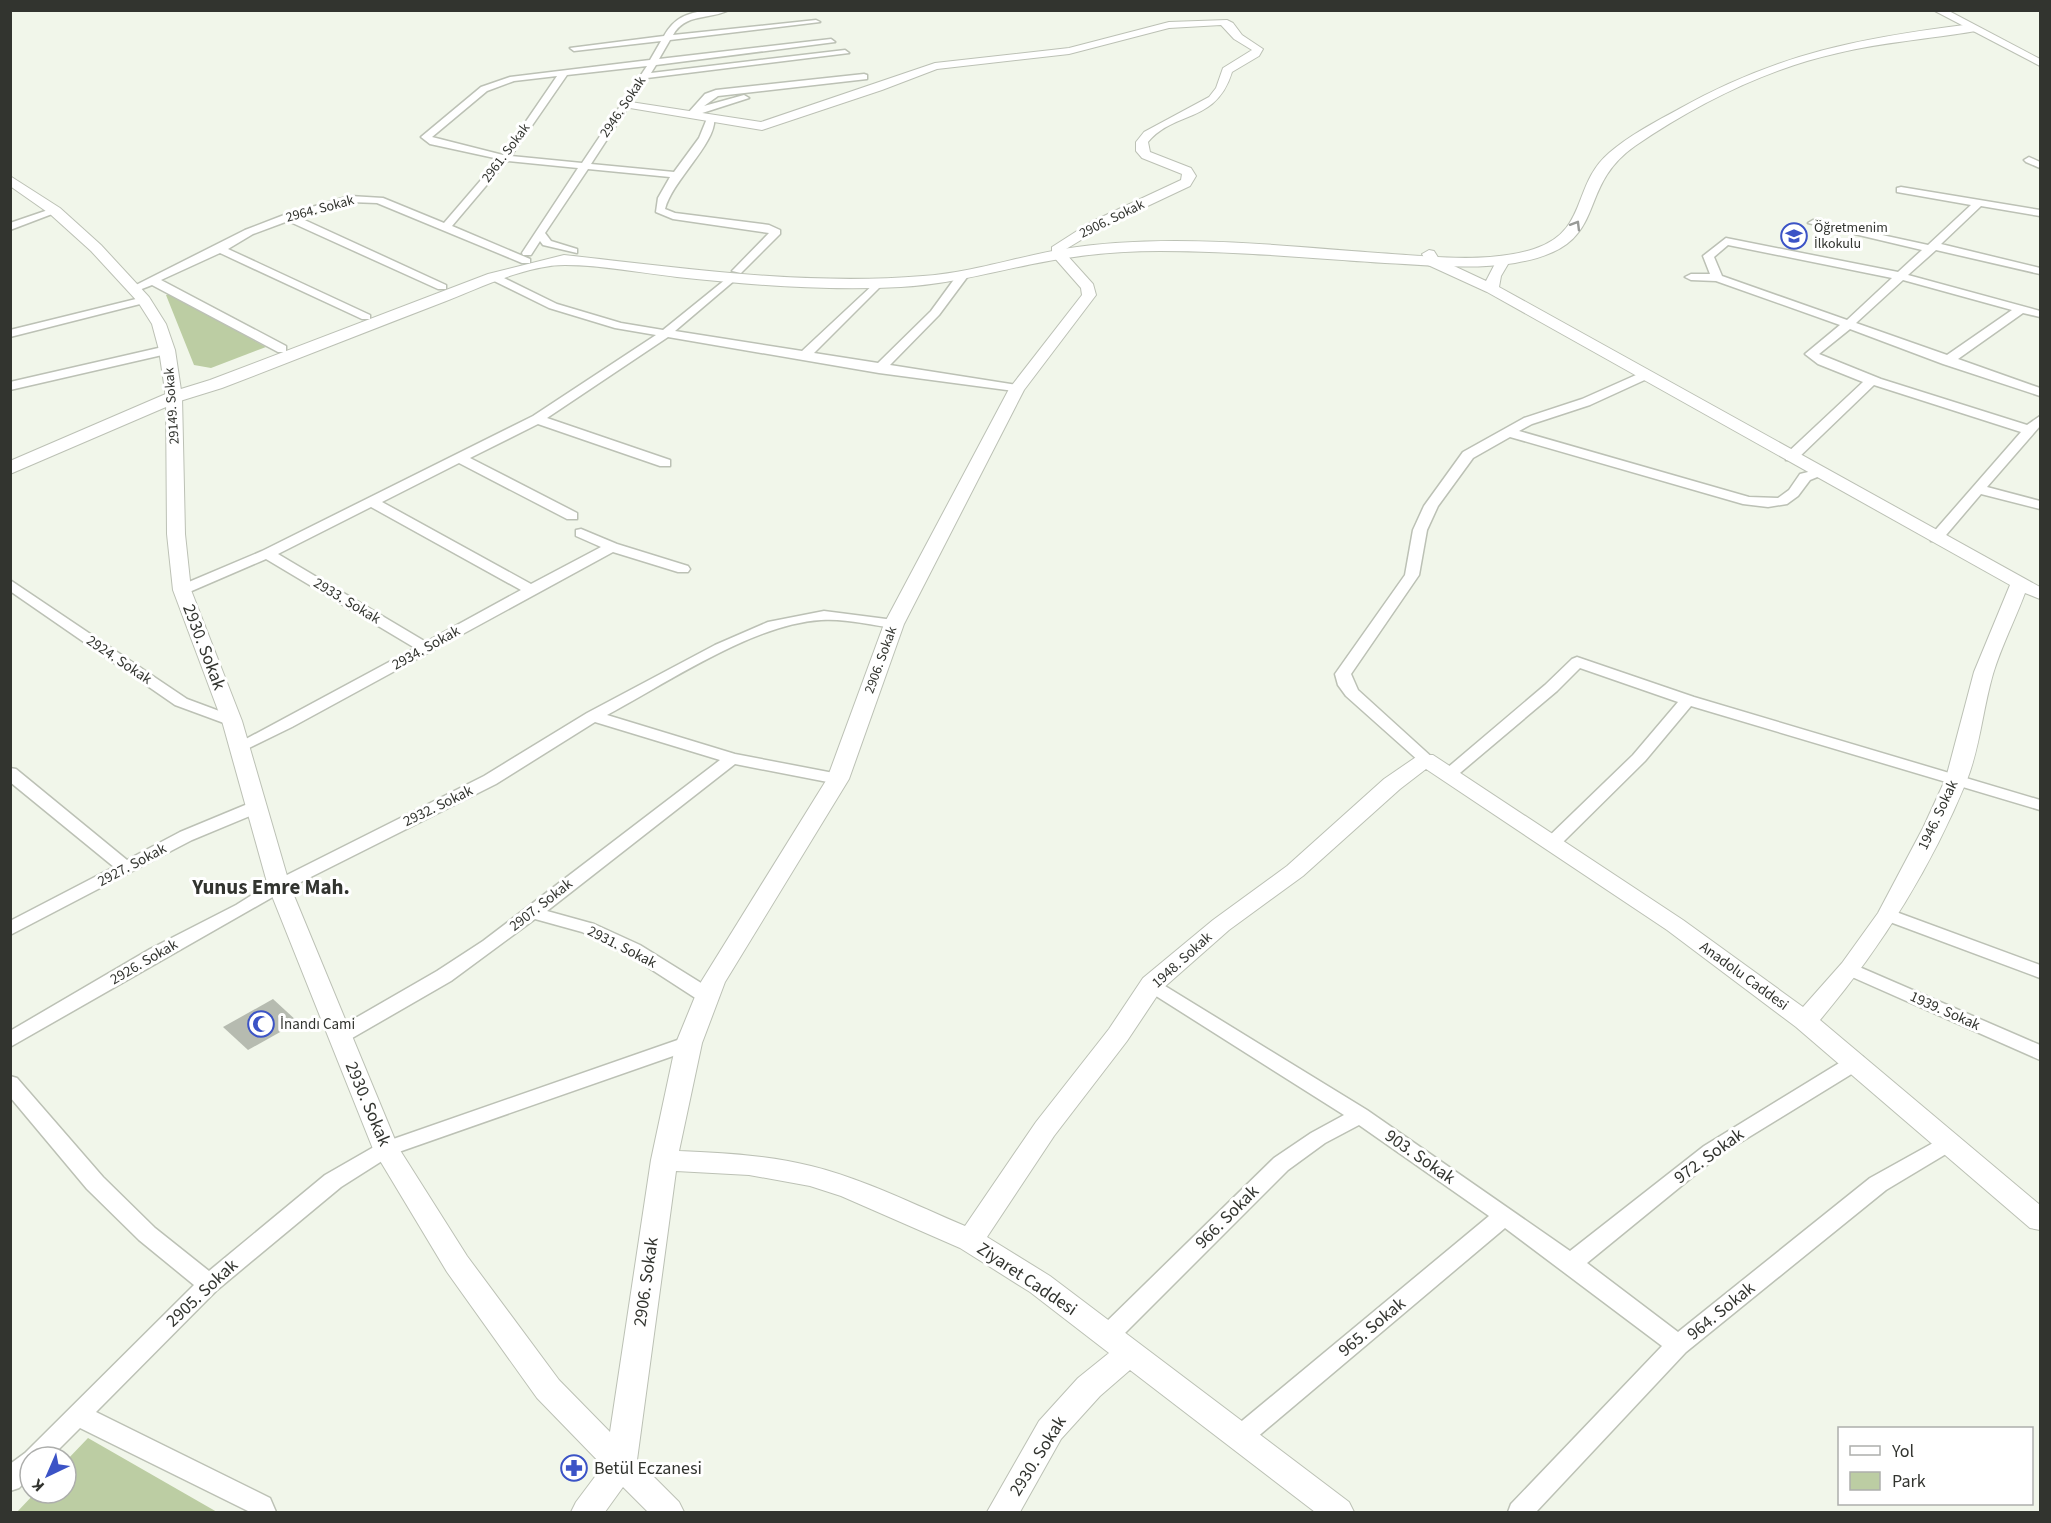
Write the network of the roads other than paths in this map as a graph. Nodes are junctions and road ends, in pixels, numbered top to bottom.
1 (725, 10) edge
2 (804, 10) edge
3 (1938, 10) edge
4 (1967, 25) junction
5 (823, 32) junction
6 (668, 39) junction
7 (574, 48) dead end
8 (850, 59) junction
9 (2039, 61) edge
10 (653, 63) junction
11 (564, 73) junction
12 (644, 76) junction
13 (864, 77) junction
14 (871, 89) junction
15 (624, 104) junction
16 (693, 113) junction
17 (711, 118) junction
18 (505, 158) junction
19 (2029, 160) dead end
20 (583, 165) junction
21 (2040, 165) edge
22 (677, 175) junction
23 (10, 180) edge
24 (1901, 190) dead end
25 (1979, 203) junction
26 (55, 211) junction
27 (2040, 213) edge
28 (288, 217) junction
29 (1813, 223) dead end
30 (10, 227) edge
31 (444, 229) junction
32 (1932, 247) junction
33 (220, 249) junction
34 (1059, 251) junction
35 (535, 252) junction
36 (1427, 258) junction
37 (1504, 259) junction
38 (2040, 271) edge
39 (734, 275) junction
40 (962, 276) junction
41 (1900, 276) junction
42 (494, 277) junction
43 (1691, 278) dead end
44 (1717, 278) junction
45 (152, 280) junction
46 (876, 285) junction
47 (442, 287) junction
48 (1492, 289) junction
49 (139, 295) junction
50 (2020, 309) junction
51 (2040, 314) edge
52 (366, 317) junction
53 (1850, 323) junction
54 (10, 334) edge
55 (664, 336) junction
56 (282, 349) junction
57 (168, 350) junction
58 (803, 357) junction
59 (1947, 361) junction
60 (879, 369) junction
61 (1645, 375) junction
62 (1872, 380) junction
63 (10, 386) edge
64 (1017, 390) junction
65 (2040, 392) edge
66 (174, 397) junction
67 (537, 419) junction
68 (2040, 420) edge
69 (2029, 430) junction
70 (1507, 432) junction
71 (1791, 457) junction
72 (462, 459) junction
73 (665, 463) dead end
74 (10, 468) edge
75 (1820, 473) junction
76 (1978, 489) junction
77 (370, 501) junction
78 (2040, 505) edge
79 (572, 516) dead end
80 (581, 533) dead end
81 (1936, 538) junction
82 (612, 547) junction
83 (267, 554) junction
84 (683, 569) dead end
85 (2020, 583) junction
86 (12, 587) edge
87 (530, 589) junction
88 (182, 590) junction
89 (2040, 594) edge
90 (894, 624) junction
91 (427, 649) junction
92 (1689, 700) junction
93 (593, 716) junction
94 (232, 721) junction
95 (239, 747) junction
96 (732, 758) junction
97 (1426, 759) junction
98 (10, 773) edge
99 (1448, 774) junction
100 (1956, 778) junction
101 (838, 779) junction
102 (2040, 804) edge
103 (256, 807) junction
104 (1552, 843) junction
105 (126, 868) junction
106 (279, 886) junction
107 (530, 912) junction
108 (1888, 915) junction
109 (10, 929) edge
110 (1850, 969) junction
111 (2040, 972) edge
112 (1152, 984) junction
113 (707, 996) junction
114 (1805, 1021) junction
115 (340, 1036) junction
116 (10, 1040) edge
117 (689, 1043) junction
118 (2040, 1053) edge
119 (1856, 1062) junction
120 (10, 1083) edge
121 (1360, 1115) junction
122 (1949, 1143) junction
123 (386, 1149) junction
124 (664, 1160) junction
125 (1504, 1216) junction
126 (2040, 1220) edge
127 (970, 1240) junction
128 (1572, 1263) junction
129 (209, 1284) junction
130 (1119, 1344) junction
131 (1678, 1345) junction
132 (78, 1415) junction
133 (1240, 1437) junction
134 (47, 1445) edge
135 (621, 1465) junction
136 (264, 1512) edge
137 (587, 1512) edge
138 (668, 1512) edge
139 (1003, 1512) edge
140 (1338, 1512) edge
141 (1520, 1512) edge

1 - 6 street, 2946. Sokak
2 - 5 street
3 - 4 street
4 - 9 street
4 - 36 main road
37 -> 4 main road
5 - 6 street
5 - 8 street
5 - 10 street
6 - 7 street
6 - 10 street, 2946. Sokak
8 - 12 street
8 - 13 street
10 - 11 street
10 - 12 street, 2946. Sokak
11 - 18 street, 2961. Sokak
11 - 18 street
12 - 15 street, 2946. Sokak
13 - 14 street
13 - 16 street
14 - 17 street, 2906. Sokak
14 - 34 street, 2906. Sokak
15 - 16 street, 2906. Sokak
15 - 20 street, 2946. Sokak
16 - 17 street, 2906. Sokak
17 - 22 street
18 - 20 street
18 - 31 street, 2961. Sokak
19 - 21 street
20 - 22 street
20 - 35 street, 2946. Sokak
22 - 39 street
23 - 26 street, 29149. Sokak
24 - 25 street
25 - 27 street
25 - 32 street
26 - 30 street
26 - 49 street, 29149. Sokak
28 - 31 street, 2964. Sokak
28 - 33 street, 2964. Sokak
28 - 47 street
29 - 32 street
31 - 35 street, 2964. Sokak
32 - 38 street
32 - 41 street
33 - 45 street, 2964. Sokak
33 - 52 street
34 - 36 main road
34 - 39 main road
34 - 40 main road
34 - 64 street, 2906. Sokak
35 - 39 main road
35 - 39 main road
35 - 42 main road
35 - 47 main road
36 - 37 main road
36 - 48 street
37 - 48 street
39 - 46 main road
39 - 55 street
40 - 46 main road
40 - 60 street
41 - 44 street
41 - 50 street
41 - 53 street
42 - 55 street
42 - 66 main road
43 - 44 street
44 - 53 street
45 - 49 street, 2964. Sokak
45 - 56 street
46 - 58 street
47 - 52 main road
48 - 61 street
49 - 54 street, 2964. Sokak
49 - 57 street, 29149. Sokak
50 - 51 street
50 - 59 street
52 - 56 main road
53 - 59 street
53 - 62 street
55 - 58 street
55 - 67 street
56 - 66 main road
57 - 63 street
57 - 66 street, 29149. Sokak
58 - 60 street
59 - 65 street
60 - 64 street
61 - 70 street
61 - 71 street
62 - 69 street
62 - 71 street
64 - 90 street, 2906. Sokak
66 - 74 main road
66 - 88 street, 29149. Sokak
67 - 72 street
67 - 73 street
68 - 69 street
69 - 76 street
70 - 75 street
70 - 97 street
71 - 75 street
72 - 77 street
72 - 79 street
75 - 81 street
76 - 78 street
76 - 81 street
77 - 83 street
77 - 87 street
80 - 82 street
81 - 85 street
82 - 84 street
82 - 87 street, 2934. Sokak
83 - 88 street
83 - 91 street, 2933. Sokak
85 - 89 street
85 - 100 street, 1946. Sokak
86 - 94 street, 2924. Sokak
87 - 91 street, 2934. Sokak
88 - 94 street, 2930. Sokak
90 - 93 street, 2932. Sokak
90 - 101 street, 2906. Sokak
91 - 95 street, 2934. Sokak
92 - 99 street
92 - 100 street
92 - 104 street
93 - 96 street
93 - 106 street, 2932. Sokak
94 - 95 street, 2930. Sokak
95 - 103 street, 2930. Sokak
96 - 101 street
96 - 107 street, 2907. Sokak
97 - 99 street, Anadolu Caddesi
97 - 112 street, 1948. Sokak
98 - 105 street
99 - 104 street, Anadolu Caddesi
100 - 102 street
100 - 108 street, 1946. Sokak
101 - 113 street, 2906. Sokak
103 - 105 street, 2927. Sokak
103 - 106 street, 2930. Sokak
104 - 114 street, Anadolu Caddesi
105 - 109 street, 2927. Sokak
106 - 115 street, 2930. Sokak
106 - 116 street, 2926. Sokak
107 - 113 street, 2931. Sokak
107 - 115 street, 2907. Sokak
108 - 110 street, 1946. Sokak
108 - 111 street
110 - 114 street, 1946. Sokak
110 - 118 street, 1939. Sokak
112 - 121 street, 903. Sokak
112 - 127 street, 1948. Sokak
113 - 117 street, 2906. Sokak
114 - 119 street, Anadolu Caddesi
115 - 123 street, 2930. Sokak
117 - 123 street
117 - 124 street, 2906. Sokak
119 - 122 street, Anadolu Caddesi
119 - 128 street, 972. Sokak
120 - 129 street
121 - 125 street, 903. Sokak
121 - 130 street, 966. Sokak
122 - 126 street, Anadolu Caddesi
122 - 131 street, 964. Sokak
123 - 129 street, 2905. Sokak
123 - 135 street, 2930. Sokak
124 - 127 street, Ziyaret Caddesi
124 - 135 street, 2906. Sokak
125 - 128 street, 903. Sokak
125 - 133 street, 965. Sokak
127 - 130 street, Ziyaret Caddesi
128 - 131 street, 903. Sokak
129 - 132 street, 2905. Sokak
130 - 133 street, Ziyaret Caddesi
130 - 139 street, 2930. Sokak
131 - 141 street, 964. Sokak
132 - 134 street, 2905. Sokak
132 - 136 street
133 - 140 street, Ziyaret Caddesi
135 - 137 street, 2906. Sokak
135 - 138 street, 2930. Sokak

